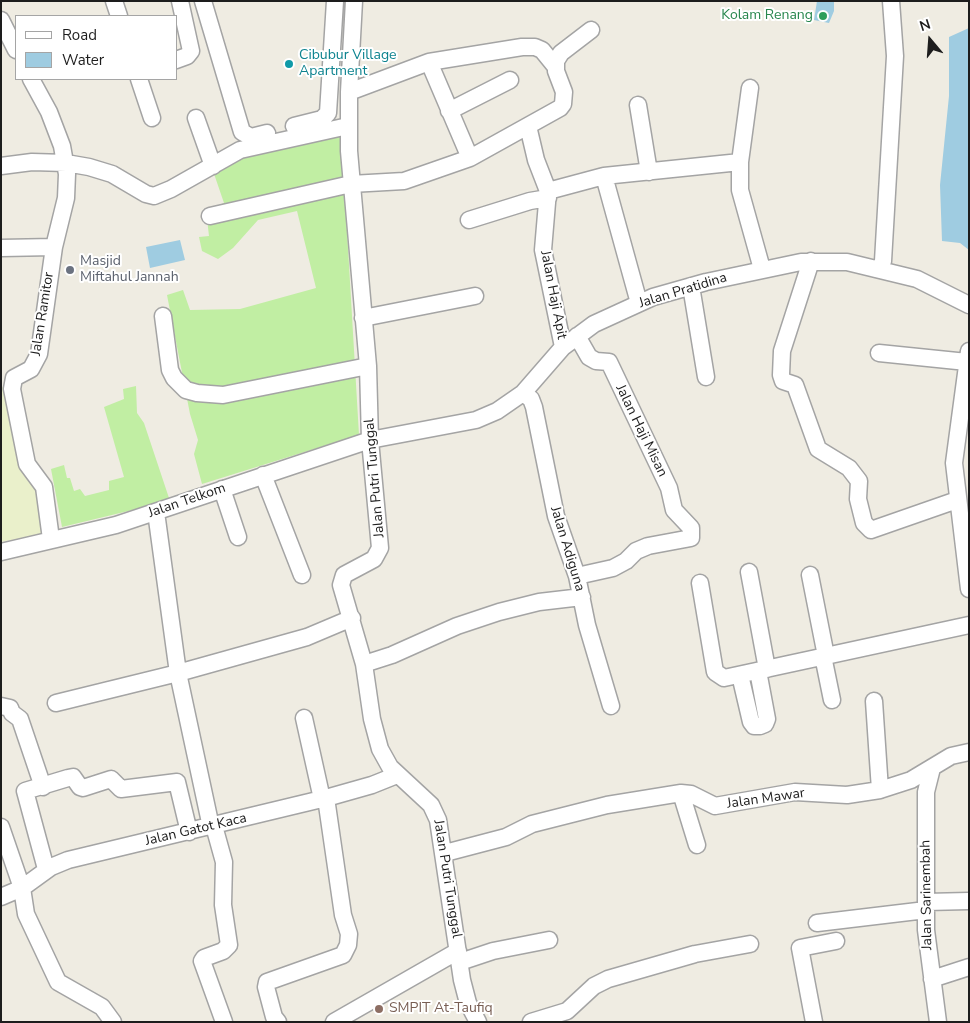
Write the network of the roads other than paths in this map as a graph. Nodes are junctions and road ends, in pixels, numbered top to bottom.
1 (114, 1) edge
2 (180, 1) edge
3 (204, 1) edge
4 (335, 1) edge
5 (354, 1) edge
6 (892, 1) edge
7 (119, 15) edge
8 (1, 20) edge
9 (591, 30) dead end
10 (353, 38) junction
11 (333, 41) junction
12 (15, 48) edge
13 (178, 59) edge
14 (429, 62) junction
15 (555, 66) junction
16 (32, 80) edge
17 (139, 80) edge
18 (510, 80) dead end
19 (750, 88) dead end
20 (349, 92) junction
21 (638, 105) dead end
22 (449, 111) junction
23 (152, 118) dead end
24 (196, 118) dead end
25 (348, 126) junction
26 (528, 126) junction
27 (470, 158) junction
28 (740, 162) junction
29 (66, 163) junction
30 (1, 166) edge
31 (213, 166) junction
32 (649, 172) junction
33 (604, 176) junction
34 (351, 184) junction
35 (548, 195) junction
36 (210, 216) dead end
37 (469, 220) dead end
38 (54, 247) junction
39 (1, 248) edge
40 (811, 262) junction
41 (762, 269) junction
42 (880, 269) junction
43 (691, 286) junction
44 (476, 296) dead end
45 (639, 303) junction
46 (969, 306) edge
47 (164, 316) dead end
48 (363, 318) junction
49 (577, 336) junction
50 (563, 347) junction
51 (879, 353) dead end
52 (968, 357) edge
53 (368, 366) junction
54 (706, 377) dead end
55 (8, 379) edge
56 (523, 393) junction
57 (370, 440) junction
58 (961, 461) edge
59 (263, 475) junction
60 (222, 489) junction
61 (957, 500) junction
62 (156, 512) junction
63 (964, 518) edge
64 (238, 537) dead end
65 (51, 540) junction
66 (1, 552) edge
67 (967, 562) edge
68 (749, 572) dead end
69 (302, 575) dead end
70 (810, 575) dead end
71 (577, 576) junction
72 (700, 583) dead end
73 (969, 590) edge
74 (582, 597) junction
75 (352, 618) junction
76 (969, 625) edge
77 (825, 656) junction
78 (364, 664) junction
79 (763, 670) junction
80 (178, 673) junction
81 (740, 674) junction
82 (832, 700) dead end
83 (874, 701) dead end
84 (56, 704) dead end
85 (1, 706) edge
86 (611, 706) dead end
87 (304, 718) dead end
88 (969, 752) edge
89 (932, 768) junction
90 (397, 775) junction
91 (43, 786) junction
92 (880, 790) junction
93 (681, 793) junction
94 (324, 798) junction
95 (213, 826) junction
96 (1, 827) edge
97 (189, 832) junction
98 (697, 845) dead end
99 (445, 853) junction
100 (46, 869) junction
101 (22, 888) junction
102 (1, 898) edge
103 (969, 902) edge
104 (926, 906) junction
105 (817, 923) dead end
106 (549, 940) dead end
107 (836, 940) dead end
108 (750, 944) dead end
109 (459, 956) junction
110 (969, 967) edge
111 (932, 980) junction
112 (113, 1022) edge
113 (224, 1022) edge
114 (278, 1022) edge
115 (334, 1022) edge
116 (478, 1022) edge
117 (531, 1022) edge
118 (814, 1022) edge
119 (938, 1022) edge

1 - 7 street
2 - 13 street
3 - 11 street
4 - 11 street
5 - 10 street, Jalan Putri Tunggal
6 - 42 street
8 - 12 street
9 - 15 street
10 - 11 street
10 - 20 street, Jalan Putri Tunggal
14 - 15 street
14 - 20 street
14 - 22 street
15 - 26 street
16 - 29 street, Jalan Ramitor
17 - 23 street
18 - 22 street
19 - 28 street
20 - 25 street, Jalan Putri Tunggal
21 - 32 street
22 - 27 street
24 - 31 street
25 - 31 street
25 - 34 street, Jalan Putri Tunggal
26 - 27 street
26 - 35 street, Jalan Haji Apit
27 - 34 street
28 - 32 street
28 - 41 street
29 - 30 street
29 - 31 street
29 - 38 street, Jalan Ramitor
32 - 33 street
33 - 35 street
33 - 45 street
34 - 36 street
34 - 48 street, Jalan Putri Tunggal
35 - 37 street
35 - 50 street, Jalan Haji Apit
38 - 39 street
38 - 55 street, Jalan Ramitor
40 - 41 street, Jalan Pratidina
40 - 42 street, Jalan Pratidina
40 - 61 street
41 - 43 street, Jalan Pratidina
42 - 46 street, Jalan Pratidina
43 - 45 street, Jalan Pratidina
43 - 54 street
44 - 48 street
45 - 49 street, Jalan Pratidina
47 - 53 street
48 - 53 street, Jalan Putri Tunggal
49 - 50 street, Jalan Pratidina
49 - 71 street, Jalan Haji Misan
50 - 56 street, Jalan Pratidina
51 - 52 street
52 - 58 street
53 - 57 street, Jalan Putri Tunggal
55 - 65 street, Jalan Ramitor
56 - 57 street, Jalan Pratidina
56 - 71 street, Jalan Adiguna
57 - 59 street, Jalan Telkom
57 - 75 street, Jalan Putri Tunggal
58 - 61 street
59 - 60 street, Jalan Telkom
59 - 69 street
60 - 62 street, Jalan Telkom
60 - 64 street
61 - 63 street
62 - 65 street, Jalan Telkom
62 - 80 street
63 - 67 street
65 - 66 street, Jalan Telkom
67 - 73 street
68 - 79 street
70 - 77 street
71 - 74 street, Jalan Adiguna
72 - 81 street
74 - 78 street
74 - 86 street, Jalan Adiguna
75 - 78 street, Jalan Putri Tunggal
75 - 80 street
76 - 77 street
77 - 79 street
77 - 82 street
78 - 90 street, Jalan Putri Tunggal
79 - 81 street
79 - 81 street
80 - 84 street
80 - 95 street
83 - 92 street
85 - 91 street
87 - 94 street
88 - 89 street, Jalan Mawar
89 - 92 street, Jalan Mawar
89 - 104 street, Jalan Sarinembah
90 - 94 street, Jalan Gatot Kaca
90 - 99 street, Jalan Putri Tunggal
91 - 97 street
91 - 100 street
92 - 93 street, Jalan Mawar
93 - 98 street
93 - 99 street, Jalan Mawar
94 - 95 street, Jalan Gatot Kaca
94 - 114 street
95 - 97 street, Jalan Gatot Kaca
95 - 113 street
96 - 101 street
97 - 100 street, Jalan Gatot Kaca
99 - 109 street, Jalan Putri Tunggal
100 - 101 street, Jalan Gatot Kaca
101 - 102 street, Jalan Gatot Kaca
101 - 112 street
103 - 104 street
104 - 105 street
104 - 111 street, Jalan Sarinembah
106 - 109 street
107 - 118 street
108 - 117 street
109 - 115 street
109 - 116 street, Jalan Putri Tunggal
110 - 111 street
111 - 119 street, Jalan Sarinembah

